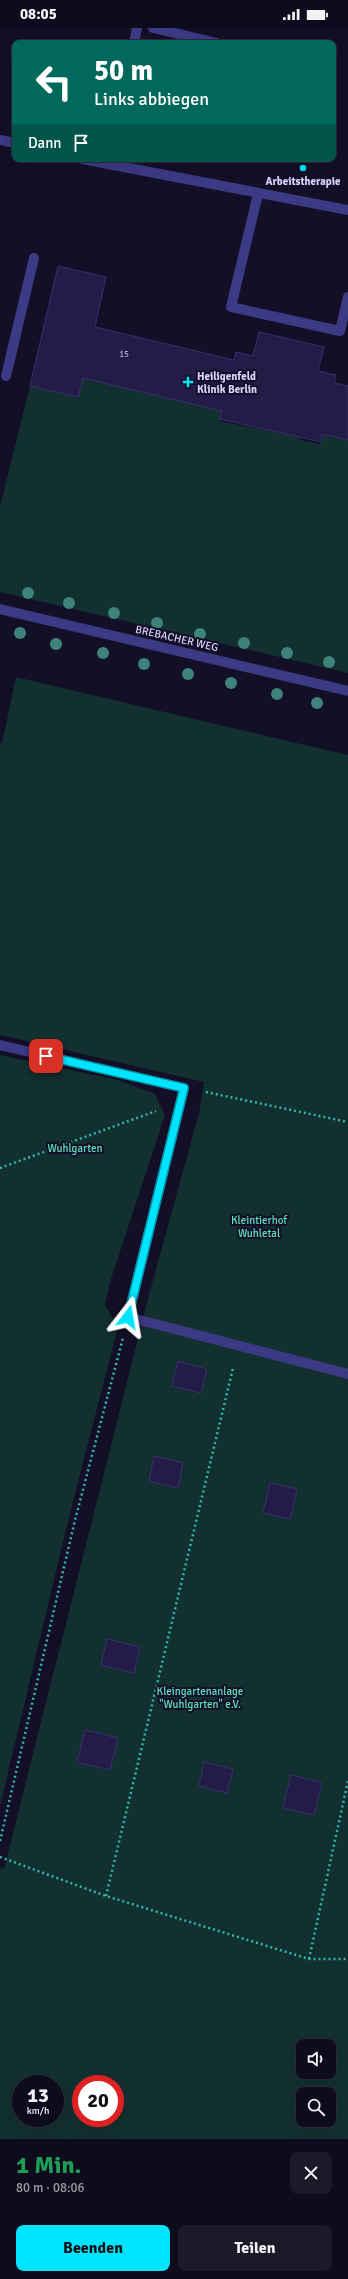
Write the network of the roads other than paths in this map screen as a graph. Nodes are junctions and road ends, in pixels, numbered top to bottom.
1 (137, 28) edge
2 (153, 28) edge
3 (135, 40) edge
4 (204, 40) edge
5 (0, 140) edge
6 (12, 142) edge
7 (107, 162) edge
8 (258, 194) junction
9 (348, 210) edge
10 (34, 258) dead end
11 (348, 297) edge
12 (6, 376) dead end
13 (0, 609) edge
14 (348, 691) edge
15 (0, 1045) edge
16 (348, 1374) edge

1 - 3 lane
2 - 4 lane
5 - 6 lane
7 - 8 lane
8 - 9 lane
8 - 11 lane
10 - 12 lane
13 - 14 lane, BREBACHER WEG
15 - 16 lane

